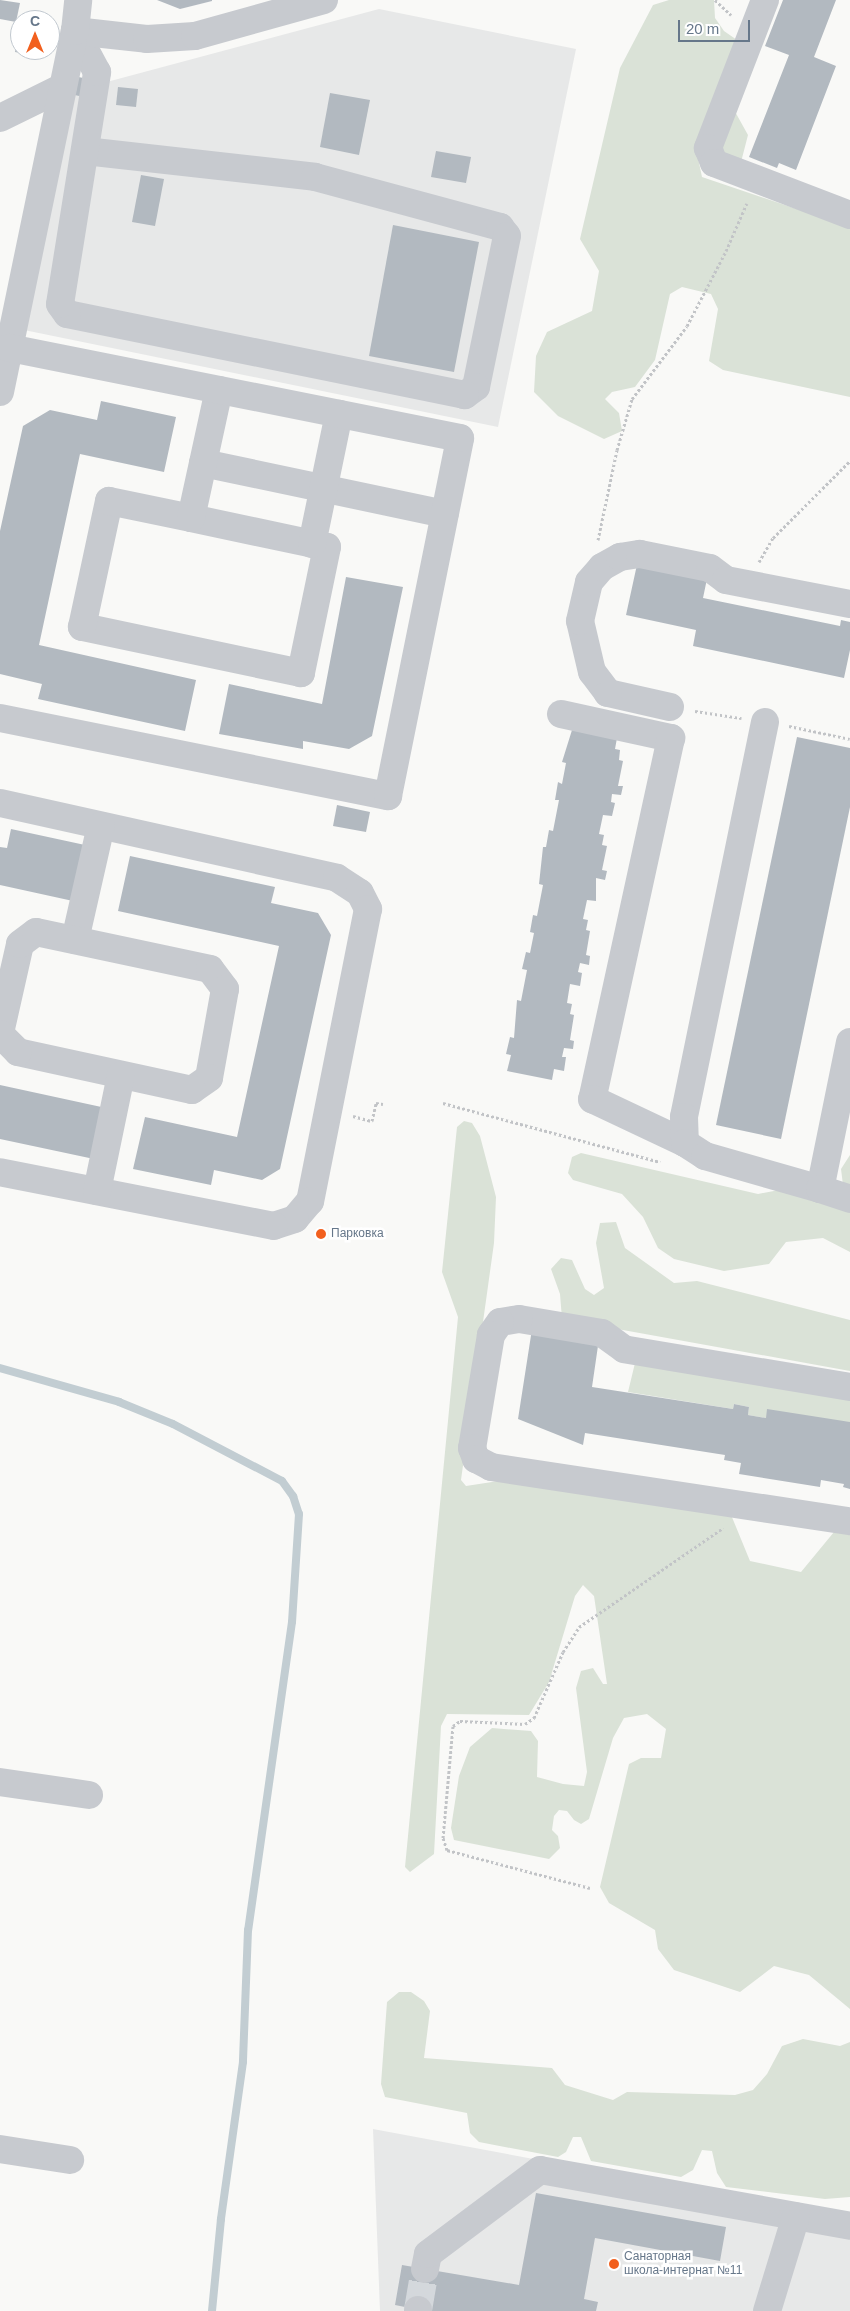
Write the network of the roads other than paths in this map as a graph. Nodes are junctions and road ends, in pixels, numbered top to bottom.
1 (78, 0) edge
2 (765, 0) edge
3 (312, 1) edge
4 (75, 31) junction
5 (63, 87) junction
6 (0, 118) edge
7 (85, 152) junction
8 (850, 215) edge
9 (9, 348) junction
10 (219, 390) junction
11 (0, 392) edge
12 (340, 414) junction
13 (203, 463) junction
14 (324, 488) junction
15 (445, 514) junction
16 (192, 518) junction
17 (312, 544) junction
18 (850, 604) edge
19 (670, 707) dead end
20 (560, 714) dead end
21 (0, 718) edge
22 (765, 722) dead end
23 (0, 803) edge
24 (101, 826) junction
25 (75, 940) junction
26 (0, 1033) edge
27 (850, 1042) edge
28 (121, 1074) junction
29 (677, 1154) junction
30 (0, 1172) edge
31 (820, 1189) junction
32 (97, 1191) junction
33 (850, 1199) edge
34 (850, 1387) edge
35 (850, 1521) edge
36 (0, 1782) edge
37 (89, 1795) dead end
38 (0, 2150) edge
39 (70, 2160) dead end
40 (796, 2216) junction
41 (850, 2226) edge
42 (425, 2269) tunnel mouth
43 (763, 2310) edge

1 - 4 street
2 - 8 street
3 - 4 street
4 - 5 street
4 - 7 street
5 - 6 street
5 - 9 street
7 - 7 street
9 - 10 street
9 - 11 street
10 - 12 street
10 - 13 street
12 - 14 street
12 - 15 street
13 - 14 street
13 - 16 street
14 - 15 street
14 - 17 street
15 - 21 street
16 - 17 street
16 - 17 street
18 - 19 street
20 - 29 street
22 - 29 street
23 - 24 street
24 - 25 street
24 - 32 street
25 - 26 street
25 - 28 street
26 - 28 street
27 - 31 street
28 - 32 street
29 - 31 street
30 - 32 street
31 - 33 street
34 - 35 street
36 - 37 street
38 - 39 street
40 - 41 street
40 - 42 street
40 - 43 street

